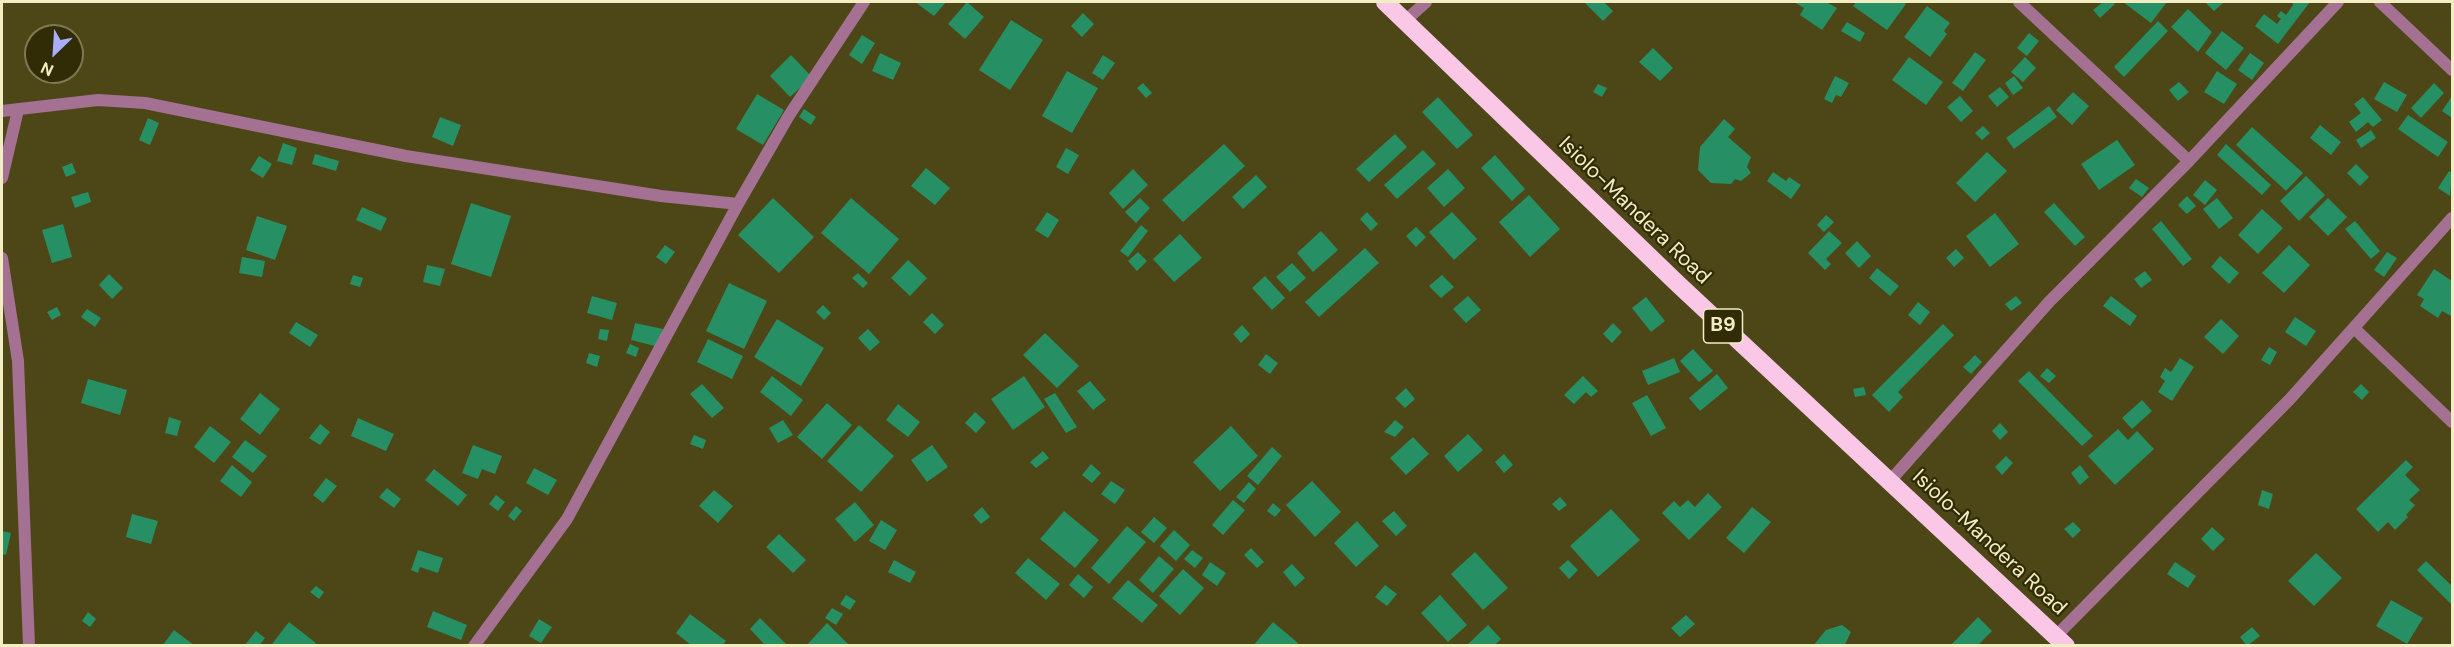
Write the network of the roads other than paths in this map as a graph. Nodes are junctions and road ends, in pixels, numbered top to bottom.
1 (864, 2) edge
2 (1385, 2) edge
3 (1426, 2) edge
4 (2019, 2) edge
5 (2338, 2) edge
6 (2380, 2) edge
7 (1405, 21) junction
8 (2452, 70) edge
9 (18, 110) junction
10 (2, 111) edge
11 (2189, 161) junction
12 (2, 178) edge
13 (738, 204) junction
14 (2452, 218) edge
15 (2, 258) edge
16 (2355, 329) junction
17 (2452, 422) edge
18 (1890, 481) junction
19 (2061, 641) edge
20 (29, 645) edge
21 (474, 645) edge

1 - 13 street
2 - 7 highway, Isiolo-Mandera Road / B9
3 - 7 street
4 - 11 street
5 - 11 street
6 - 8 street
7 - 18 highway, Isiolo-Mandera Road / B9
9 - 10 street
9 - 12 street
9 - 13 street
11 - 18 street
13 - 21 street
14 - 16 street
15 - 20 street
16 - 17 street
16 - 19 street
18 - 19 highway, Isiolo-Mandera Road / B9

